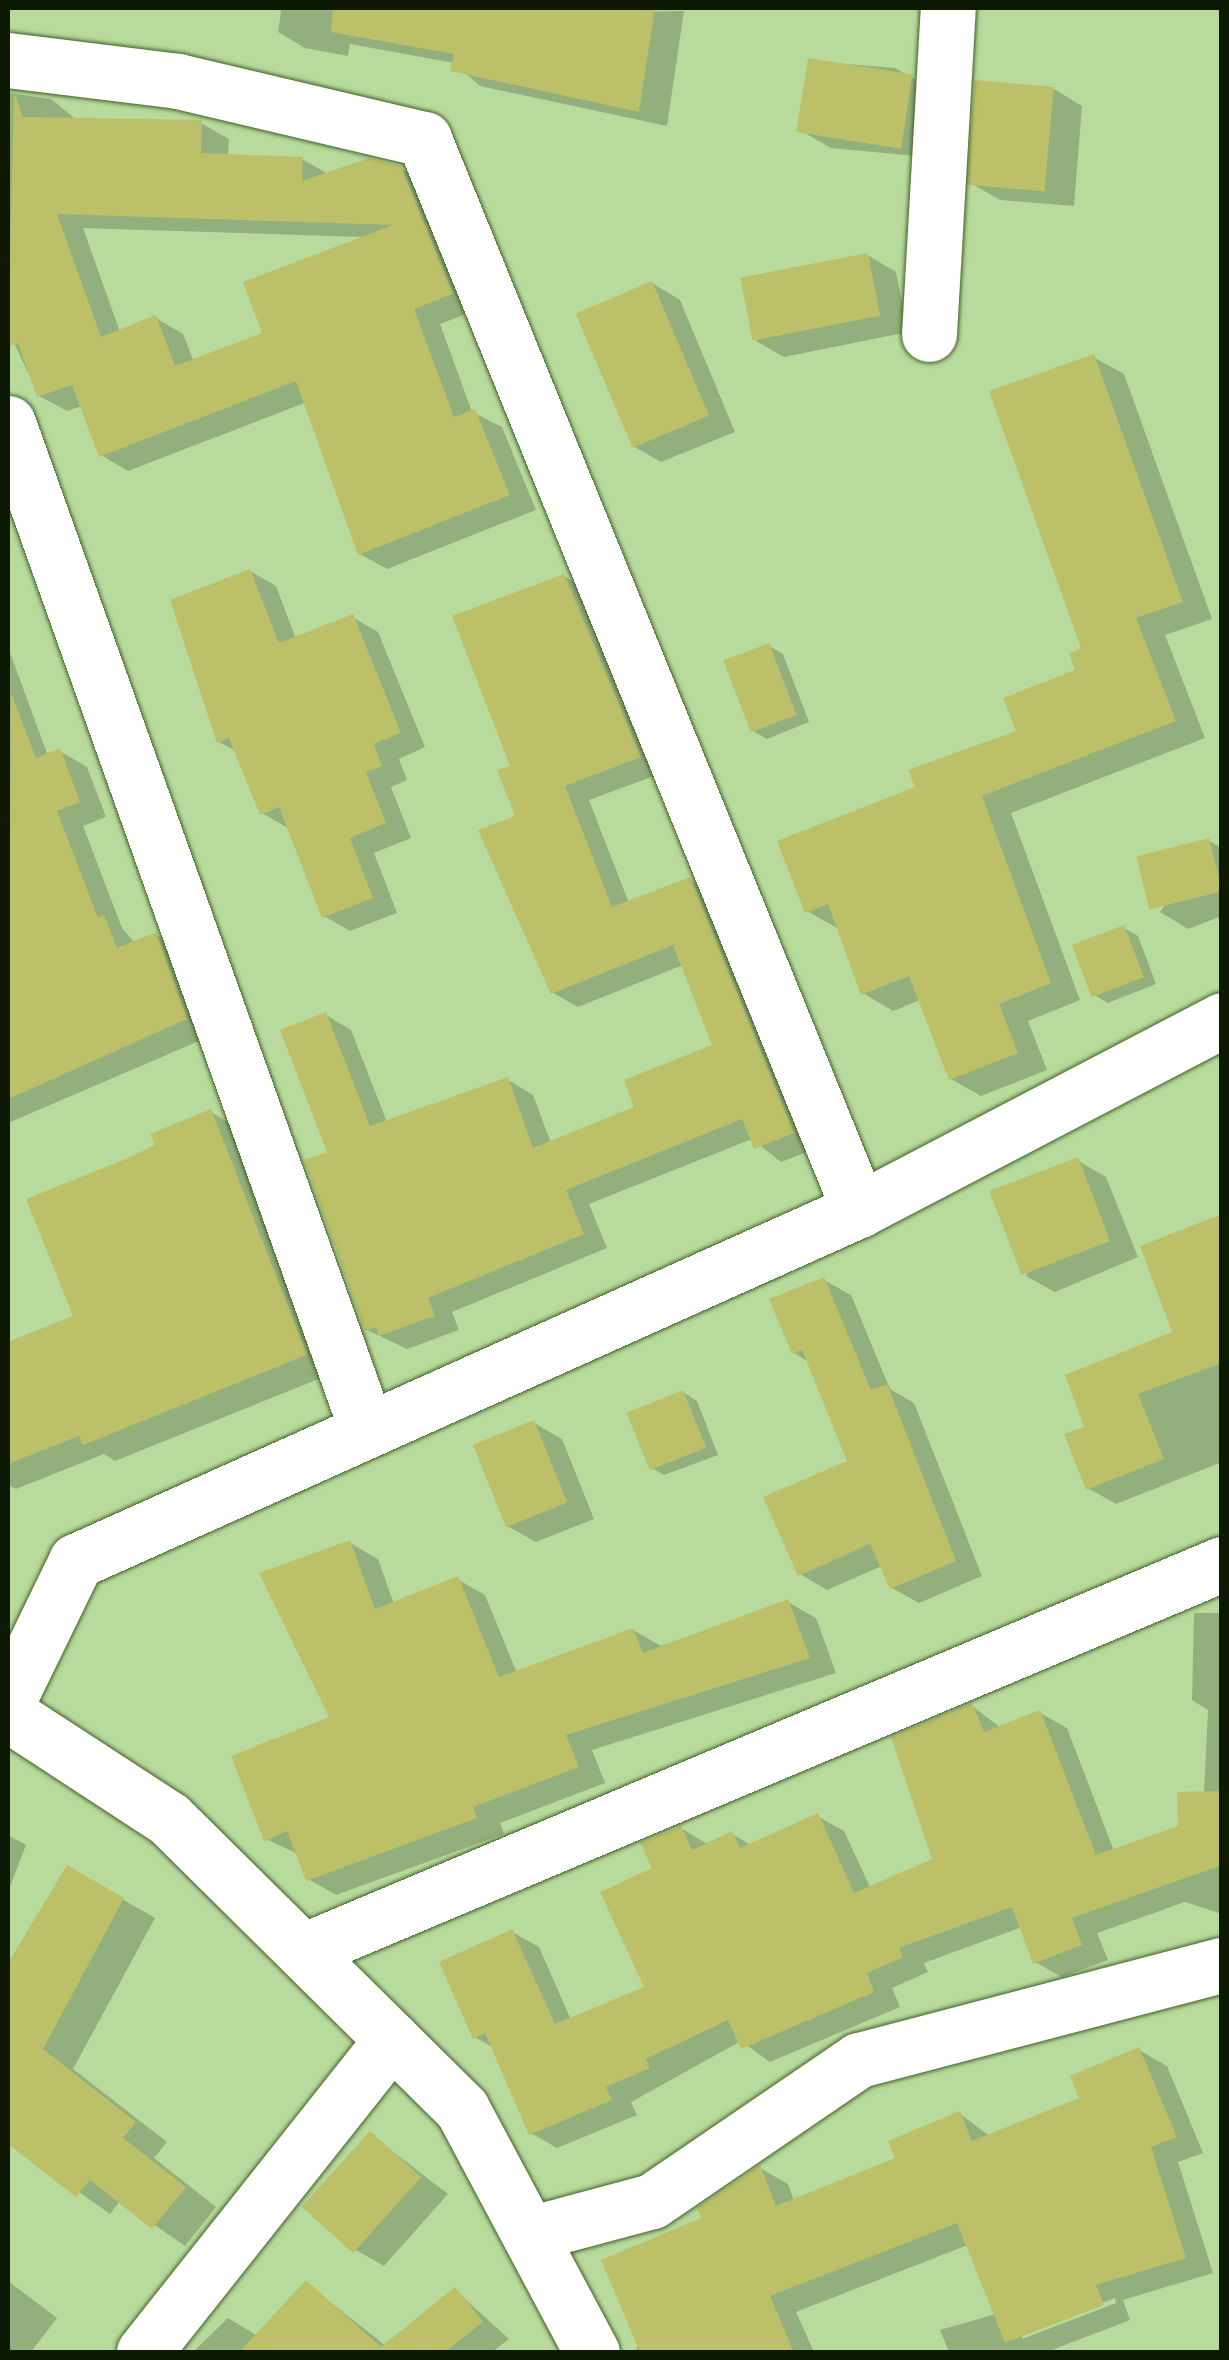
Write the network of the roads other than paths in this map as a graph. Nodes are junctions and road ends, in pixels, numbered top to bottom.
1 (948, 8) edge
2 (8, 60) edge
3 (929, 334) dead end
4 (8, 423) edge
5 (1222, 1020) edge
6 (859, 1210) junction
7 (366, 1430) junction
8 (1222, 1564) edge
9 (8, 1701) edge
10 (8, 1714) edge
11 (304, 1951) junction
12 (1222, 1965) edge
13 (392, 2039) junction
14 (529, 2234) junction
15 (144, 2352) edge
16 (592, 2352) edge

1 - 3 street
2 - 6 street
4 - 7 street
5 - 6 street
6 - 7 street
7 - 9 street
8 - 11 street
10 - 11 street
11 - 13 street
12 - 14 street
13 - 14 street
13 - 15 street
14 - 16 street

